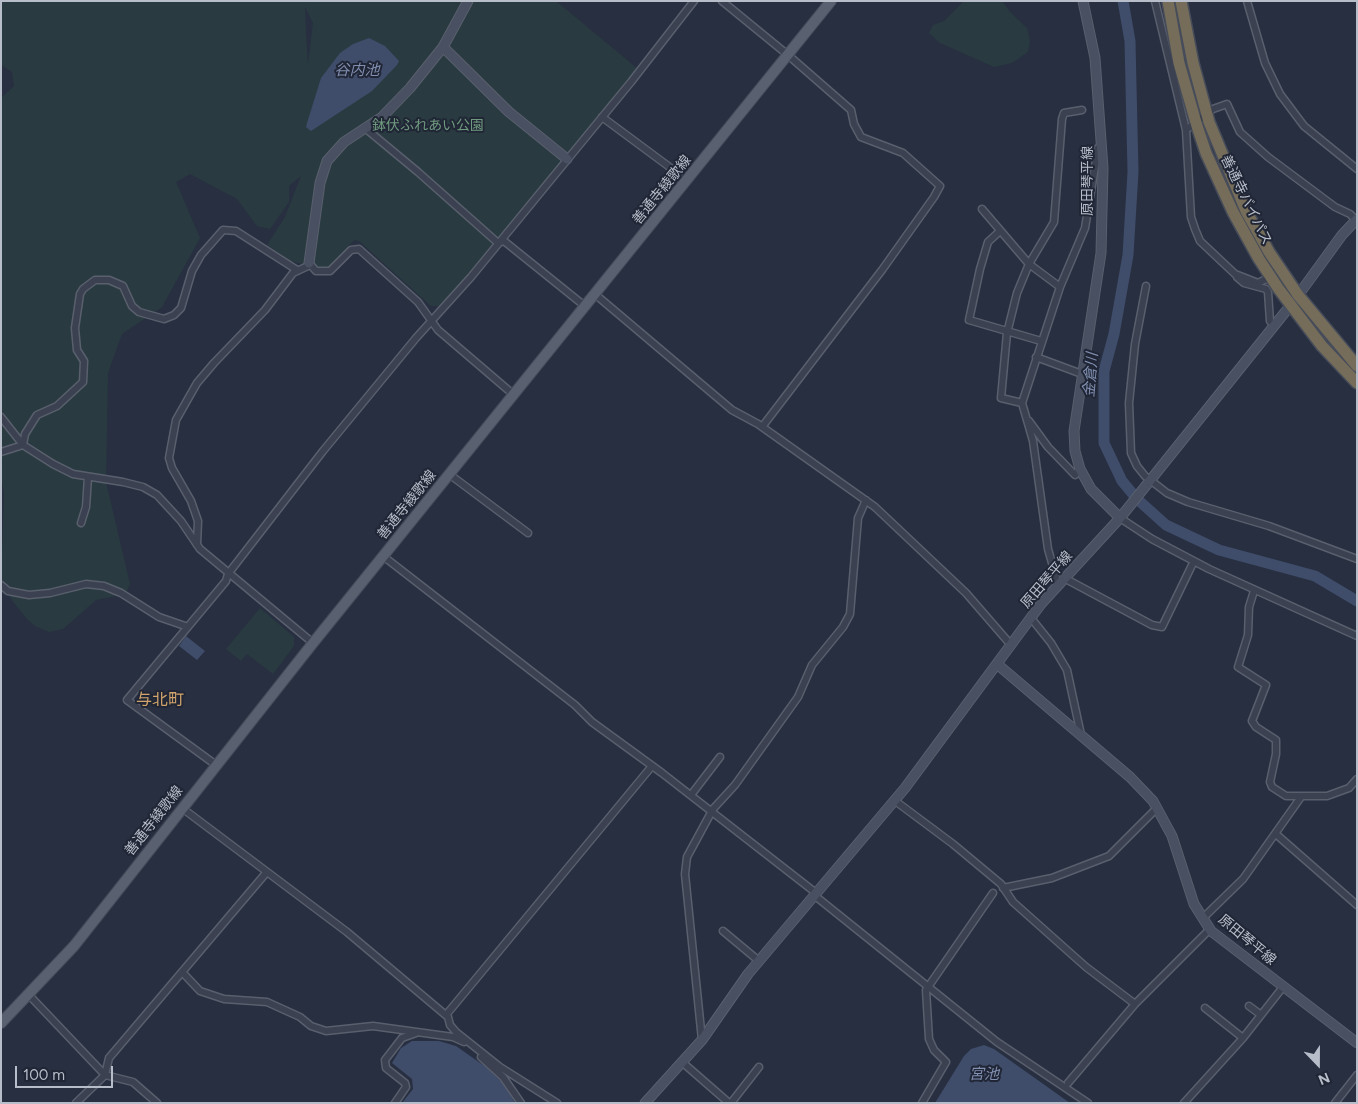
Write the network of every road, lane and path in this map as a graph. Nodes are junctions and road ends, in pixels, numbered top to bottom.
1 (468, 1) edge
2 (694, 1) edge
3 (722, 1) edge
4 (832, 1) edge
5 (1084, 1) edge
6 (1155, 1) edge
7 (1168, 1) edge
8 (1181, 1) edge
9 (1247, 1) edge
10 (443, 47) junction
11 (788, 55) junction
12 (1082, 110) dead end
13 (1207, 114) junction
14 (602, 117) junction
15 (1196, 122) junction
16 (365, 128) junction
17 (1102, 130) junction
18 (1186, 130) junction
19 (567, 159) junction
20 (1357, 169) edge
21 (687, 180) junction
22 (982, 209) dead end
23 (1356, 220) edge
24 (1000, 231) junction
25 (498, 243) junction
26 (309, 264) junction
27 (1029, 264) junction
28 (297, 270) junction
29 (1234, 274) junction
30 (1270, 277) junction
31 (1146, 286) dead end
32 (1060, 287) junction
33 (596, 295) junction
34 (1298, 295) junction
35 (1290, 306) junction
36 (586, 307) junction
37 (432, 323) junction
38 (1274, 326) junction
39 (1008, 330) junction
40 (1041, 341) junction
41 (1036, 358) junction
42 (1357, 366) edge
43 (1082, 374) junction
44 (1357, 383) edge
45 (514, 395) junction
46 (1022, 403) junction
47 (1, 416) edge
48 (1027, 418) junction
49 (762, 427) junction
50 (23, 445) junction
51 (1, 452) edge
52 (1080, 469) junction
53 (450, 474) junction
54 (88, 476) junction
55 (1149, 481) junction
56 (866, 500) junction
57 (1122, 515) junction
58 (81, 522) dead end
59 (528, 533) dead end
60 (196, 545) junction
61 (383, 556) junction
62 (1357, 559) edge
63 (1194, 561) junction
64 (228, 574) junction
65 (1061, 581) junction
66 (1, 585) edge
67 (1254, 591) junction
68 (1031, 618) junction
69 (188, 627) junction
70 (1357, 636) edge
71 (313, 643) junction
72 (1011, 645) junction
73 (997, 664) junction
74 (1081, 735) junction
75 (720, 757) dead end
76 (216, 765) junction
77 (652, 766) junction
78 (1357, 779) edge
79 (690, 795) junction
80 (1301, 798) junction
81 (894, 800) junction
82 (182, 808) junction
83 (1157, 808) junction
84 (712, 812) junction
85 (1277, 835) junction
86 (266, 873) junction
87 (1003, 888) junction
88 (993, 893) dead end
89 (815, 894) junction
90 (1357, 905) edge
91 (1203, 918) junction
92 (1210, 929) junction
93 (723, 931) dead end
94 (759, 961) junction
95 (183, 973) junction
96 (929, 986) junction
97 (1283, 987) junction
98 (28, 994) junction
99 (1135, 1004) junction
100 (1249, 1006) dead end
101 (1205, 1008) dead end
102 (446, 1015) junction
103 (1261, 1015) junction
104 (1, 1022) edge
105 (416, 1033) junction
106 (1243, 1038) junction
107 (702, 1040) junction
108 (1357, 1044) edge
109 (682, 1062) junction
110 (759, 1066) dead end
111 (105, 1075) junction
112 (1357, 1075) edge
113 (1068, 1083) dead end
114 (76, 1103) edge
115 (157, 1103) edge
116 (395, 1103) edge
117 (521, 1103) edge
118 (557, 1103) edge
119 (645, 1103) edge
120 (730, 1103) edge
121 (922, 1103) edge
122 (1088, 1103) edge
123 (1184, 1103) edge
124 (1335, 1103) edge

1 - 10 street
2 - 14 street
3 - 11 street
4 - 11 main road, 善通寺綾歌線
5 - 17 street, 原田琴平線
6 - 18 street
7 - 15 highway, 善通寺バイパス
8 - 13 highway, 善通寺バイパス
9 - 20 street
10 - 16 street
10 - 19 street
11 - 21 main road, 善通寺綾歌線
11 - 49 street
12 - 27 street
13 - 15 street
13 - 23 street
13 - 34 highway, 善通寺バイパス
14 - 19 street
14 - 21 street
15 - 18 street
15 - 30 highway, 善通寺バイパス
16 - 25 street
16 - 26 street
17 - 32 street
17 - 43 street, 原田琴平線
18 - 29 street
19 - 25 street
21 - 33 main road, 善通寺綾歌線
22 - 24 street
23 - 34 street
24 - 27 street
24 - 39 street
25 - 36 street
25 - 37 street
26 - 28 street
26 - 37 street
27 - 32 street
27 - 39 street
28 - 50 street
28 - 60 street
29 - 30 street
29 - 38 street
30 - 35 highway, 善通寺バイパス
31 - 55 street
32 - 40 street
33 - 36 main road, 善通寺綾歌線
33 - 49 street
34 - 35 street
34 - 42 highway, 善通寺バイパス
35 - 38 street
35 - 44 highway, 善通寺バイパス
36 - 45 main road, 善通寺綾歌線
37 - 45 street
37 - 64 street
38 - 55 street
39 - 40 street
39 - 46 street
40 - 41 street
41 - 43 street
41 - 46 street
43 - 52 street, 原田琴平線
45 - 53 main road, 善通寺綾歌線
46 - 48 street
47 - 50 street
48 - 52 street
48 - 65 street
49 - 56 street
50 - 51 street
50 - 54 street
52 - 57 street, 原田琴平線
53 - 59 street
53 - 61 main road, 善通寺綾歌線
54 - 58 street
54 - 60 street
55 - 57 street
55 - 62 street
56 - 72 street
56 - 84 street
57 - 63 street
57 - 65 street, 原田琴平線
60 - 64 street
61 - 71 main road, 善通寺綾歌線
61 - 77 street
63 - 65 street
63 - 67 street
64 - 69 street
64 - 71 street
65 - 68 street, 原田琴平線
66 - 69 street
67 - 70 street
67 - 80 street
68 - 72 street, 原田琴平線
68 - 74 street
69 - 76 street
71 - 76 main road, 善通寺綾歌線
72 - 73 street, 原田琴平線
73 - 74 street, 原田琴平線
73 - 81 street
74 - 83 street, 原田琴平線
75 - 79 street
76 - 82 main road, 善通寺綾歌線
77 - 79 street
77 - 102 street
78 - 80 street
79 - 84 street
80 - 85 street
81 - 87 street
81 - 89 street
82 - 86 street
82 - 98 main road, 善通寺綾歌線
83 - 87 street
83 - 91 street, 原田琴平線
84 - 89 street
84 - 107 street
85 - 90 street
85 - 91 street
86 - 95 street
86 - 102 street
87 - 99 street
88 - 96 street
89 - 94 street
89 - 96 street
91 - 92 street, 原田琴平線
92 - 97 street, 原田琴平線
92 - 99 street
93 - 94 street
94 - 107 street
95 - 105 street
95 - 111 street
96 - 121 street
96 - 122 street
97 - 103 street
97 - 108 street, 原田琴平線
98 - 104 main road, 善通寺綾歌線
98 - 111 street
99 - 113 street
100 - 103 street
101 - 106 street
102 - 118 street
103 - 106 street
105 - 116 street
105 - 117 street
106 - 123 street
107 - 109 street
109 - 119 street
109 - 120 street
110 - 120 street
111 - 114 street
111 - 115 street
112 - 124 street

